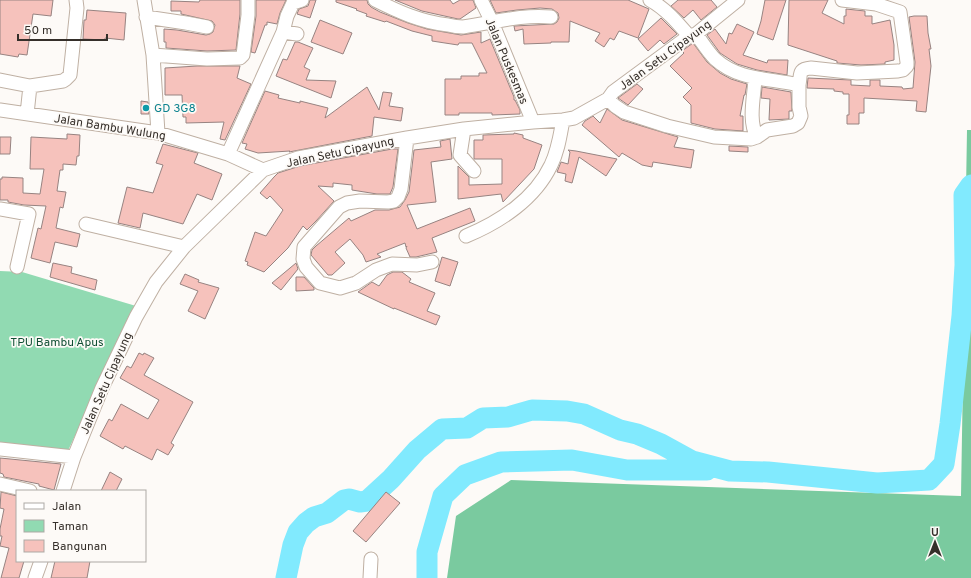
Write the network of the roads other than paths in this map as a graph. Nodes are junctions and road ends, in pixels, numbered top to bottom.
1 (76, 0) edge
2 (144, 0) edge
3 (248, 0) edge
4 (302, 0) edge
5 (375, 0) edge
6 (481, 0) edge
7 (650, 0) edge
8 (738, 0) edge
9 (842, 0) edge
10 (877, 2) edge
11 (146, 17) junction
12 (551, 17) dead end
13 (492, 22) junction
14 (206, 27) dead end
15 (283, 32) junction
16 (297, 34) dead end
17 (692, 35) junction
18 (153, 55) junction
19 (755, 79) junction
20 (0, 80) edge
21 (30, 86) junction
22 (799, 86) junction
23 (608, 99) junction
24 (0, 110) edge
25 (27, 114) junction
26 (563, 120) junction
27 (533, 122) junction
28 (464, 129) junction
29 (158, 133) junction
30 (757, 137) junction
31 (407, 138) junction
32 (228, 154) junction
33 (263, 170) junction
34 (474, 171) dead end
35 (0, 209) edge
36 (86, 224) dead end
37 (466, 236) dead end
38 (184, 247) junction
39 (432, 262) dead end
40 (17, 267) dead end
41 (0, 449) edge
42 (74, 457) junction
43 (0, 484) edge
44 (26, 490) edge
45 (63, 490) edge
46 (371, 559) dead end
47 (40, 562) edge
48 (35, 578) edge
49 (370, 578) edge

1 - 21 street
2 - 11 street
3 - 18 street
4 - 15 street
5 - 13 street
6 - 13 street, Jalan Puskesmas
7 - 17 street
8 - 17 street, Jalan Setu Cipayung
9 - 10 street
10 - 22 street
11 - 14 street
11 - 18 street
12 - 13 street
13 - 27 street, Jalan Puskesmas
15 - 16 street
15 - 32 street
17 - 19 street
17 - 23 street, Jalan Setu Cipayung
18 - 29 street
19 - 22 street
19 - 30 street
20 - 21 street
21 - 25 street
22 - 30 street
23 - 26 street, Jalan Setu Cipayung
23 - 30 street
24 - 25 street, Jalan Bambu Wulung
25 - 29 street, Jalan Bambu Wulung
26 - 27 street, Jalan Setu Cipayung
26 - 37 street
27 - 28 street, Jalan Setu Cipayung
28 - 31 street, Jalan Setu Cipayung
28 - 34 street
29 - 32 street, Jalan Bambu Wulung
31 - 33 street, Jalan Setu Cipayung
31 - 39 street
32 - 33 street, Jalan Bambu Wulung
33 - 38 street, Jalan Setu Cipayung
35 - 40 street
36 - 38 street
38 - 42 street, Jalan Setu Cipayung
41 - 42 street
42 - 45 street, Jalan Setu Cipayung
43 - 44 street
46 - 49 street
47 - 48 street

